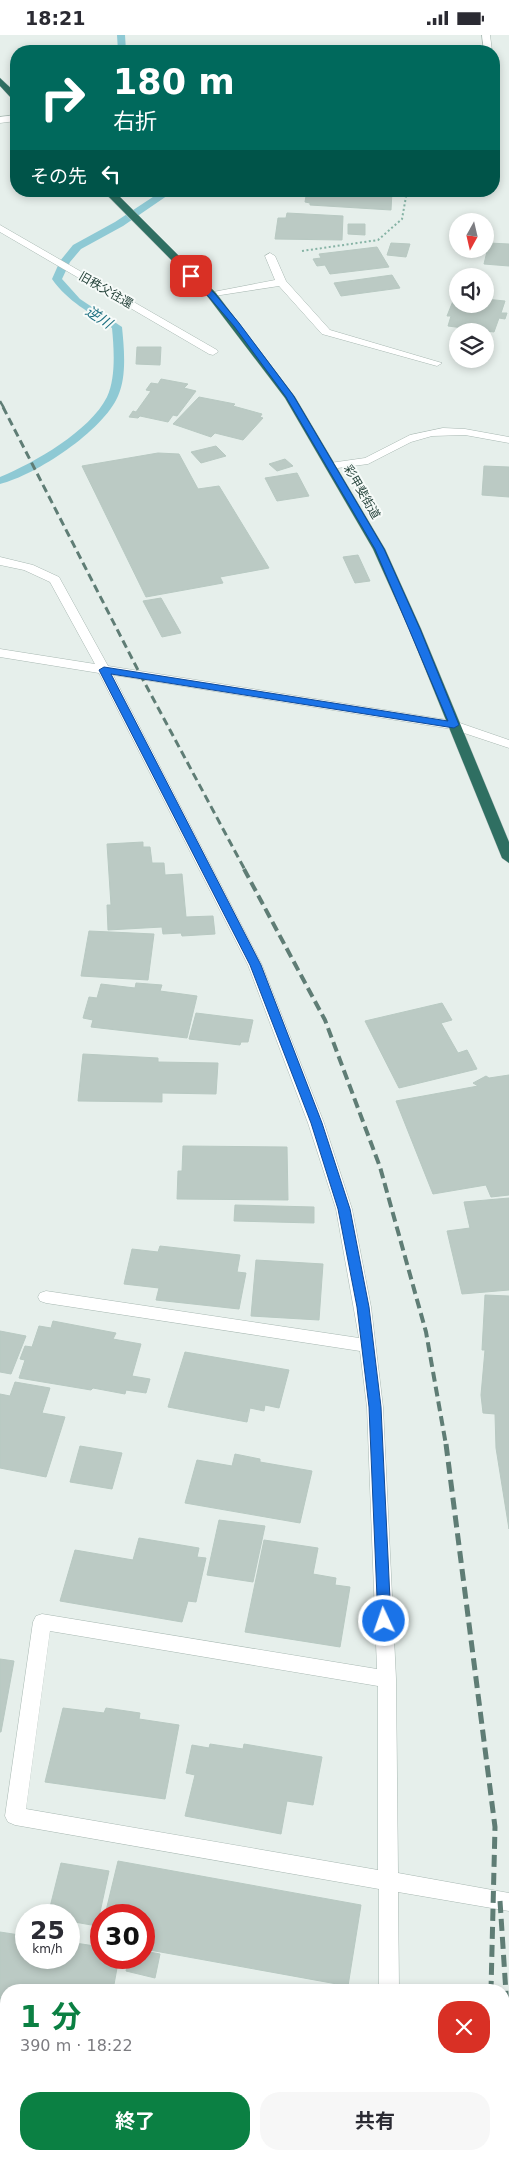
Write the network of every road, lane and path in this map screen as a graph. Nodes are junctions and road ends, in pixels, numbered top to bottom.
1 (0, 81) edge
2 (10, 92) edge
3 (114, 197) edge
4 (405, 197) edge
5 (0, 228) edge
6 (270, 256) joint
7 (281, 282) junction
8 (212, 295) junction
9 (213, 352) dead end
10 (437, 363) dead end
11 (509, 440) edge
12 (330, 465) junction
13 (0, 561) edge
14 (0, 653) edge
15 (104, 670) junction
16 (454, 725) junction
17 (509, 743) edge
18 (509, 858) edge
19 (46, 1297) dead end
20 (368, 1346) junction
21 (387, 1679) junction
22 (390, 1883) junction
23 (509, 1902) edge
24 (389, 1984) edge

1 - 2 highway
3 - 8 highway, 彩甲斐街道
4 - 6 path
5 - 9 street, 旧秩父往還
6 - 7 street
7 - 8 street
7 - 10 street
8 - 12 highway, 彩甲斐街道
11 - 12 street
12 - 16 highway, 彩甲斐街道
13 - 15 street
14 - 15 street
15 - 16 street
15 - 20 street
16 - 17 street
16 - 18 highway, 彩甲斐街道
19 - 20 street
20 - 21 street
21 - 22 street
21 - 22 street
22 - 23 street
22 - 24 street

